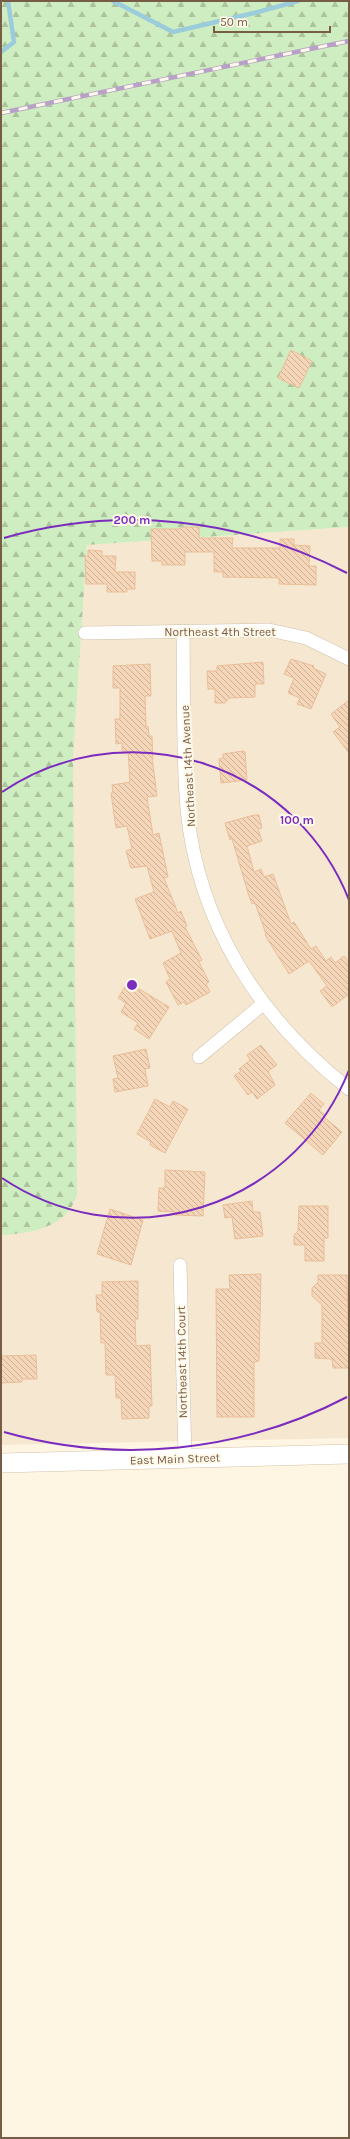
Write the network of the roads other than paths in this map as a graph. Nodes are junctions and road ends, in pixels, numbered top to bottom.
1 (183, 631) junction
2 (85, 633) dead end
3 (349, 659) edge
4 (263, 1004) junction
5 (199, 1057) dead end
6 (349, 1089) edge
7 (180, 1265) dead end
8 (349, 1454) edge
9 (185, 1458) junction
10 (1, 1463) edge

1 - 2 street, Northeast 4th Street
1 - 3 street, Northeast 4th Street
1 - 4 street, Northeast 14th Avenue
4 - 5 street
4 - 6 street, Northeast 14th Avenue
7 - 9 street, Northeast 14th Court
8 - 9 main road, East Main Street
9 - 10 main road, East Main Street

